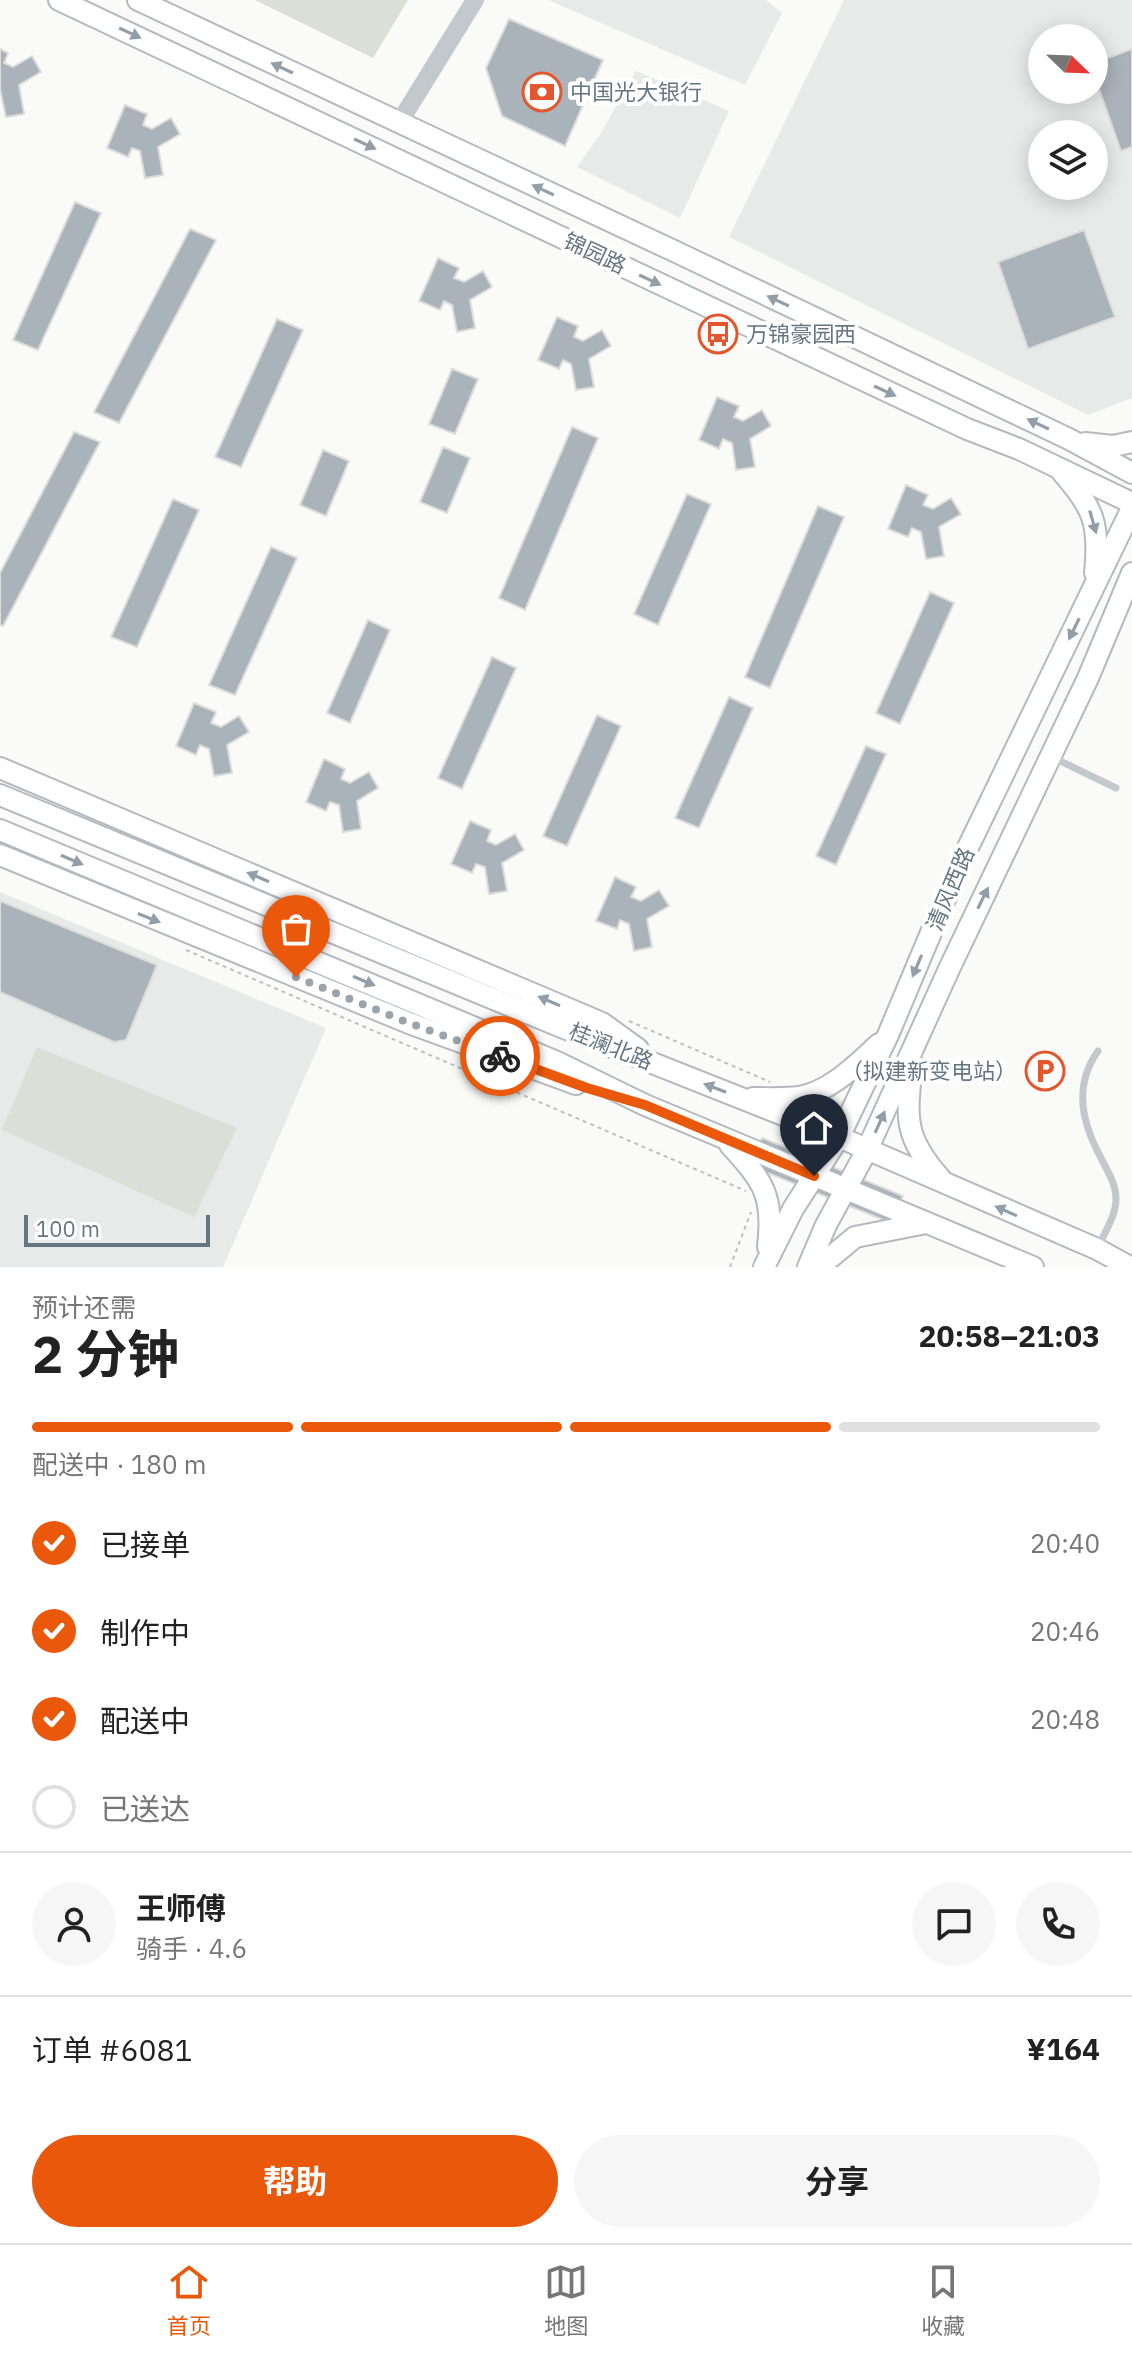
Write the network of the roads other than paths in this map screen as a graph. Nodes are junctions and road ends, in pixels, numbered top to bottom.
1 (59, 0) edge
2 (138, 0) edge
3 (475, 0) edge
4 (399, 123) junction
5 (1069, 439) junction
6 (1132, 442) edge
7 (1057, 466) junction
8 (1132, 473) edge
9 (1132, 505) edge
10 (1132, 573) edge
11 (1093, 590) junction
12 (1127, 591) edge
13 (1050, 757) junction
14 (0, 768) edge
15 (1116, 788) dead end
16 (0, 795) edge
17 (0, 830) edge
18 (0, 855) edge
19 (888, 1035) junction
20 (914, 1045) junction
21 (1098, 1051) dead end
22 (664, 1068) junction
23 (744, 1099) junction
24 (645, 1105) junction
25 (839, 1137) junction
26 (724, 1139) junction
27 (867, 1150) junction
28 (814, 1176) junction
29 (945, 1184) junction
30 (846, 1190) junction
31 (926, 1223) junction
32 (1097, 1249) junction
33 (1132, 1259) edge
34 (765, 1264) edge
35 (808, 1267) edge
36 (819, 1267) edge
37 (1033, 1267) edge
38 (1130, 1267) edge

1 -> 7 main road, 锦园路
4 -> 2 main road
3 - 4 street
5 -> 4 main road
5 - 6 main road
5 - 8 main road
7 - 9 main road, 锦园路
7 -> 11 main road
9 - 11 main road, 清风西路
10 - 12 main road, 清风西路
11 -> 19 main road, 清风西路
12 - 13 main road, 清风西路
13 - 15 lane
20 -> 13 main road, 清风西路
22 -> 14 main road
16 - 22 main road, 桂澜北路
17 -> 24 main road, 桂澜北路
18 -> 24 main road
19 - 23 main road
19 - 25 main road, 清风西路
27 -> 20 main road, 清风西路
20 - 29 main road
21 - 32 lane
23 -> 22 main road, 桂澜北路
23 - 25 main road, 桂澜北路
24 - 26 main road, 桂澜北路
25 - 27 main road, 桂澜北路
25 - 28 main road, 清风西路
26 - 28 main road, 桂澜北路
26 - 34 main road
27 - 29 main road, 桂澜北路
27 - 30 main road, 清风西路
28 - 30 main road, 桂澜北路
28 - 34 main road, 清风西路
32 -> 29 main road, 桂澜北路
30 - 31 main road, 桂澜北路
30 - 35 main road, 清风西路
31 - 36 main road
31 - 37 main road, 桂澜北路
32 - 33 main road
32 - 38 main road, 桂澜北路

